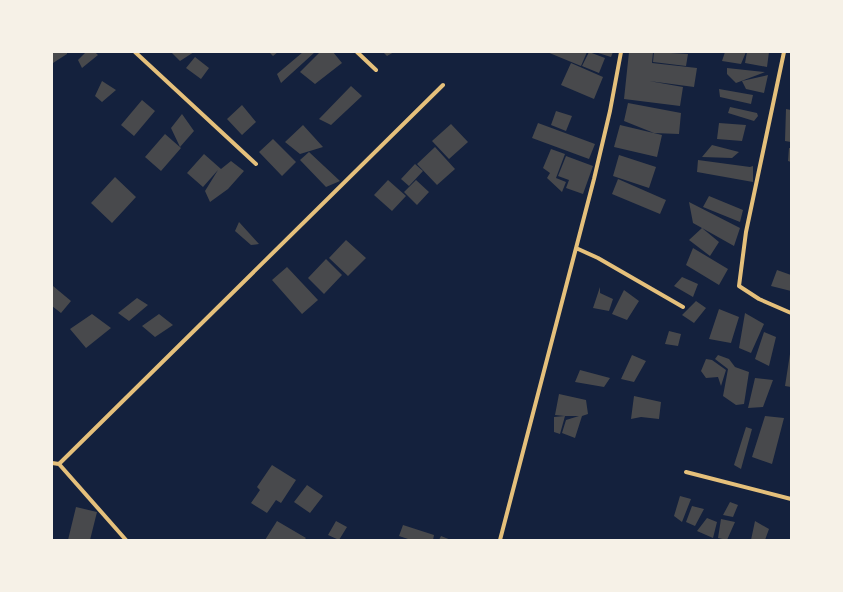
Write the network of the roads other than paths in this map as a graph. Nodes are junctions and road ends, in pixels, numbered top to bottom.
1 (135, 52) edge
2 (357, 52) edge
3 (621, 52) edge
4 (784, 52) edge
5 (376, 70) dead end
6 (443, 85) dead end
7 (256, 164) dead end
8 (576, 248) junction
9 (684, 307) dead end
10 (791, 313) edge
11 (52, 463) edge
12 (59, 464) junction
13 (686, 472) dead end
14 (791, 499) edge
15 (126, 540) edge
16 (500, 540) edge

1 - 7 street
2 - 5 street
3 - 8 street
4 - 10 street
6 - 12 street
8 - 9 street
8 - 16 street
11 - 12 street
12 - 15 street
13 - 14 street

